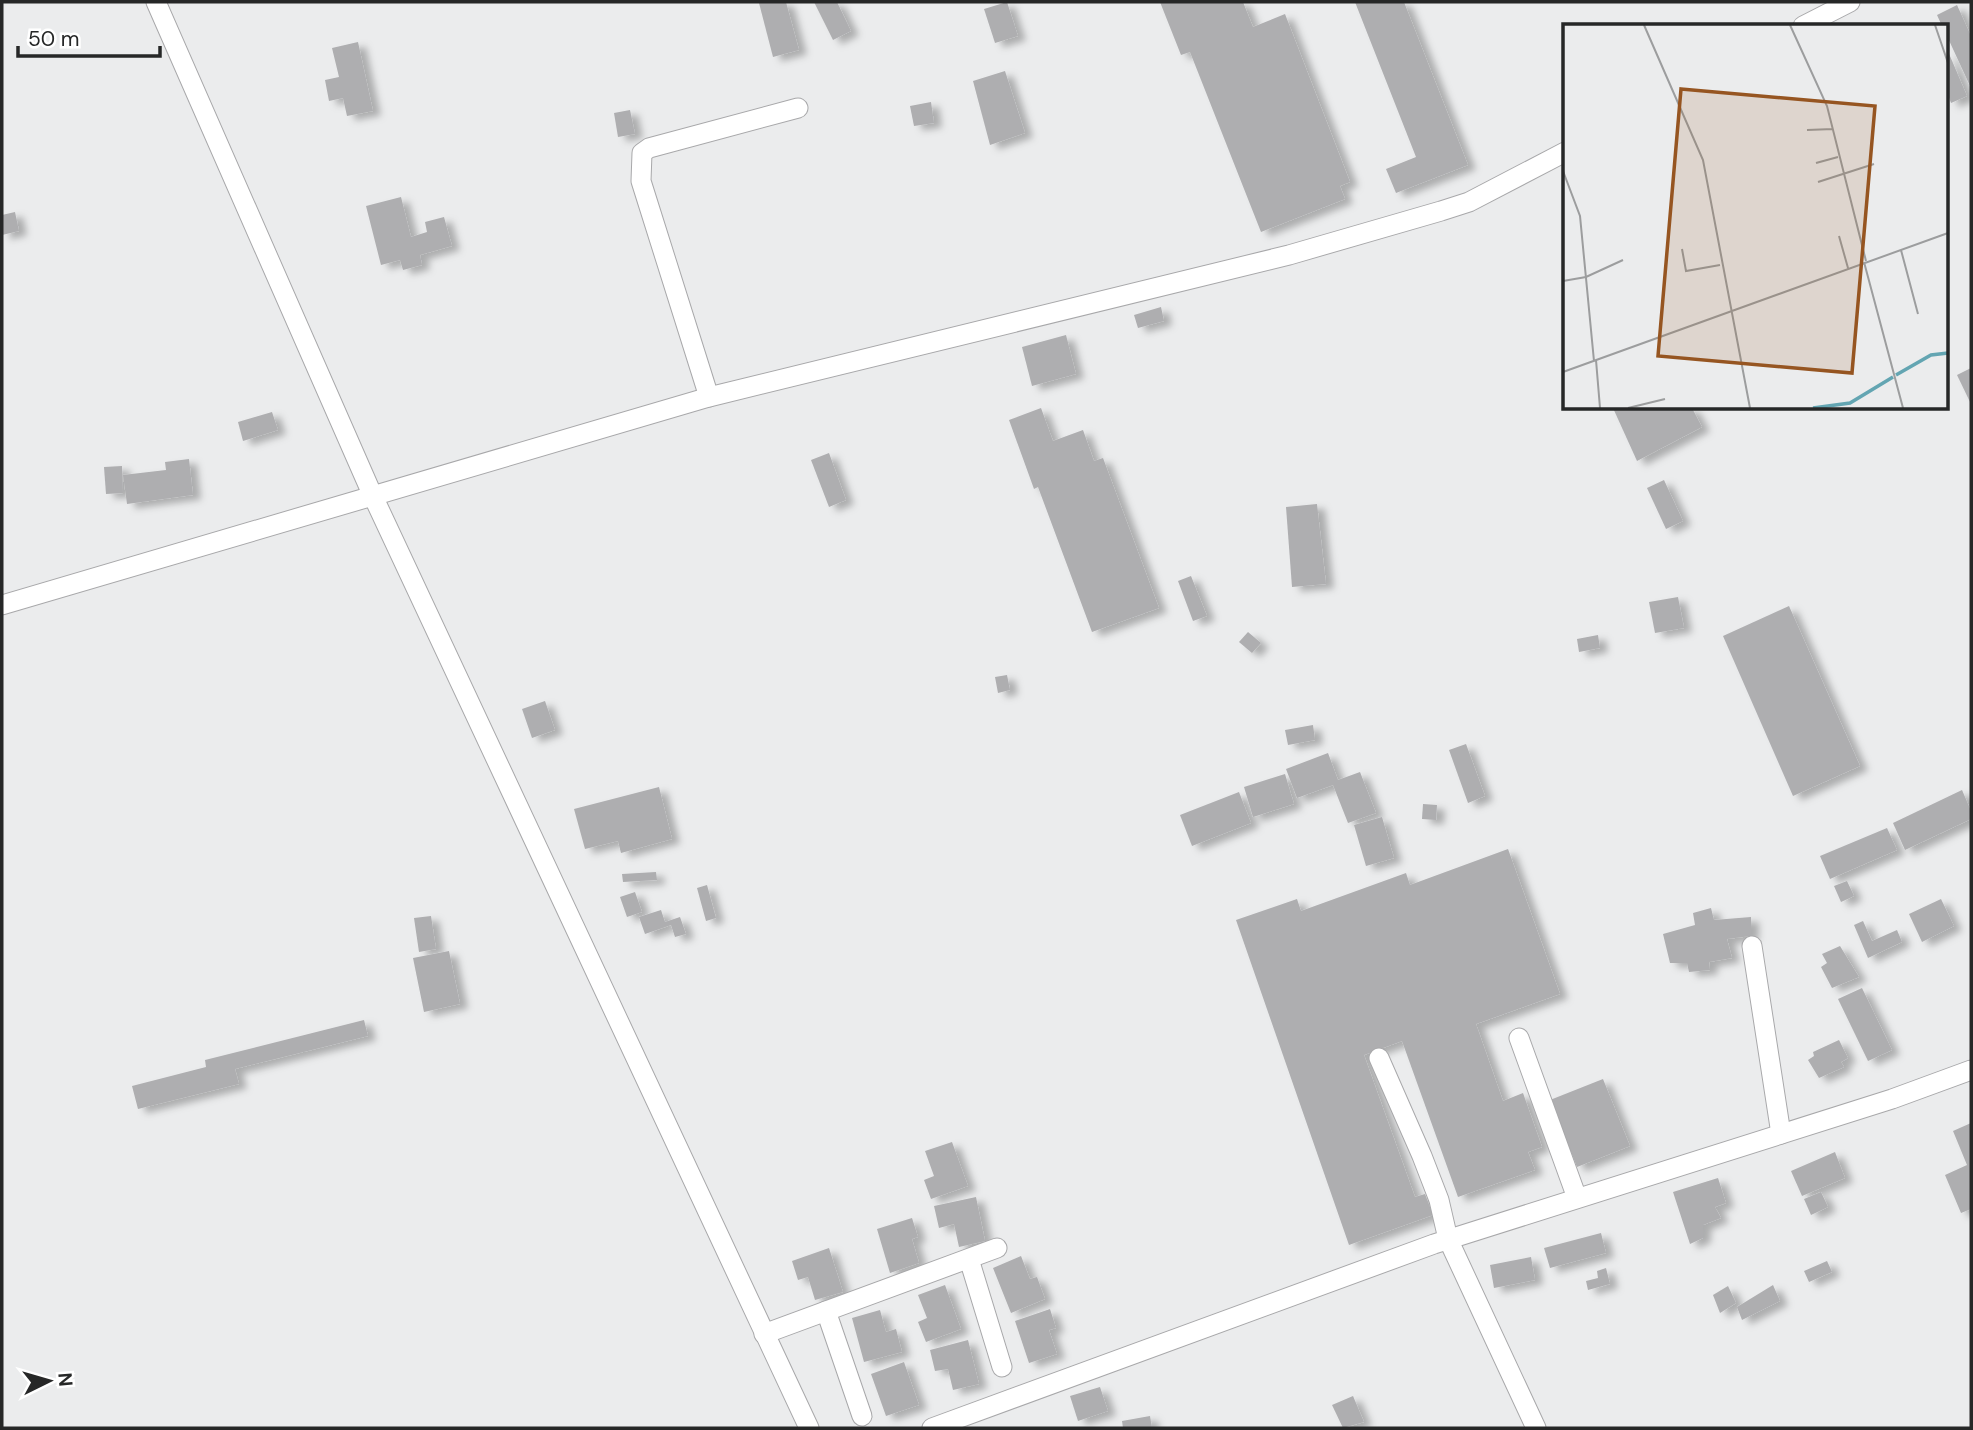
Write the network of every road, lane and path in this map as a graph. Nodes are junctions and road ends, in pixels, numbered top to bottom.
1 (156, 2) edge
2 (1850, 2) edge
3 (1807, 24) edge
4 (798, 108) dead end
5 (1563, 153) edge
6 (709, 397) junction
7 (372, 494) junction
8 (2, 605) edge
9 (1752, 946) dead end
10 (1519, 1038) dead end
11 (1379, 1058) dead end
12 (1971, 1070) edge
13 (1781, 1134) junction
14 (1577, 1198) junction
15 (1448, 1239) junction
16 (997, 1248) dead end
17 (969, 1259) junction
18 (826, 1311) junction
19 (764, 1334) junction
20 (1002, 1367) dead end
21 (862, 1416) dead end
22 (810, 1428) edge
23 (932, 1428) edge
24 (1536, 1428) edge

1 - 7 street
2 - 3 street
4 - 6 street
5 - 6 street
6 - 7 street
7 - 8 street
7 - 19 street
9 - 13 street
10 - 14 street
11 - 15 street
12 - 13 street
13 - 14 street
14 - 15 street
15 - 23 street
15 - 24 street
16 - 17 street
17 - 18 street
17 - 20 street
18 - 19 street
18 - 21 street
19 - 22 street

